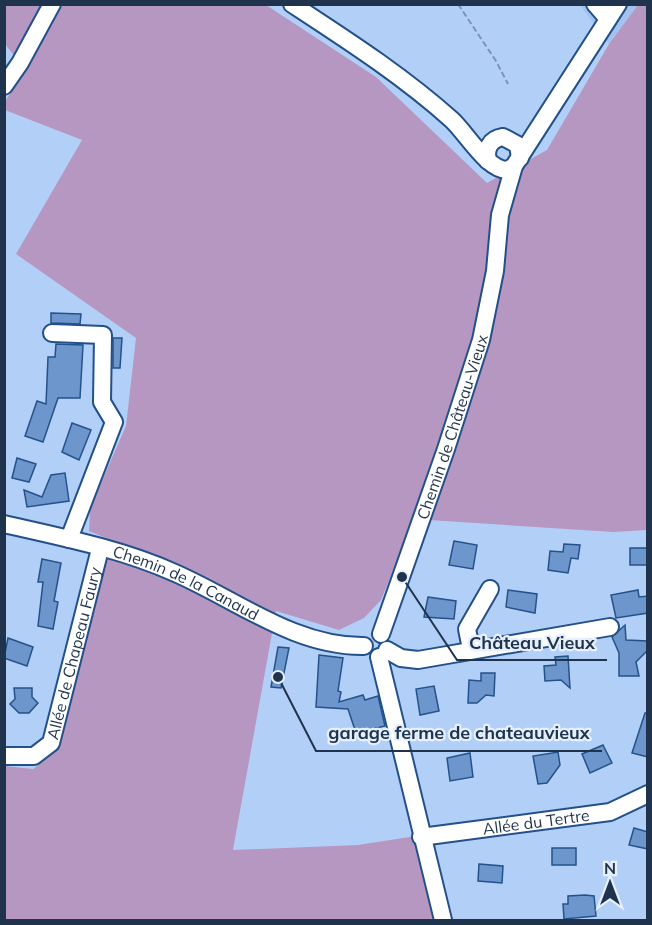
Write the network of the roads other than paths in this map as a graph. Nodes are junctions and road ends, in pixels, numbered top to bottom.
1 (52, 4) edge
2 (292, 4) edge
3 (595, 4) edge
4 (618, 4) edge
5 (608, 19) junction
6 (4, 86) edge
7 (545, 116) junction
8 (451, 119) junction
9 (503, 138) junction
10 (517, 162) junction
11 (491, 164) junction
12 (500, 215) junction
13 (52, 333) dead end
14 (4, 524) edge
15 (69, 539) junction
16 (100, 549) junction
17 (490, 589) dead end
18 (610, 627) dead end
19 (381, 634) junction
20 (364, 646) junction
21 (471, 649) junction
22 (383, 653) junction
23 (413, 660) junction
24 (386, 681) junction
25 (4, 756) edge
26 (648, 794) edge
27 (421, 837) junction
28 (443, 921) edge

1 - 6 street
2 - 8 street
3 - 5 street
4 - 5 street, Chemin de Château-Vieux
5 - 7 street, Chemin de Château-Vieux
7 - 9 street
7 - 10 street, Chemin de Château-Vieux
8 - 9 street
8 - 11 street
9 - 10 street
9 - 11 street
10 - 11 street
10 - 12 street, Chemin de Château-Vieux
11 - 12 street, Chemin de Château-Vieux
12 - 19 street, Chemin de Château-Vieux
13 - 15 street
14 - 15 street, Chemin de la Canaud
15 - 16 street, Chemin de la Canaud
16 - 20 street, Chemin de la Canaud
16 - 25 street, Allée de Chapeau Faury
17 - 21 street
18 - 21 street
19 - 20 street
19 - 22 street
20 - 22 street
21 - 23 street
22 - 23 street
22 - 24 street
23 - 24 street
24 - 27 street
26 - 27 street, Allée du Tertre
27 - 28 street

